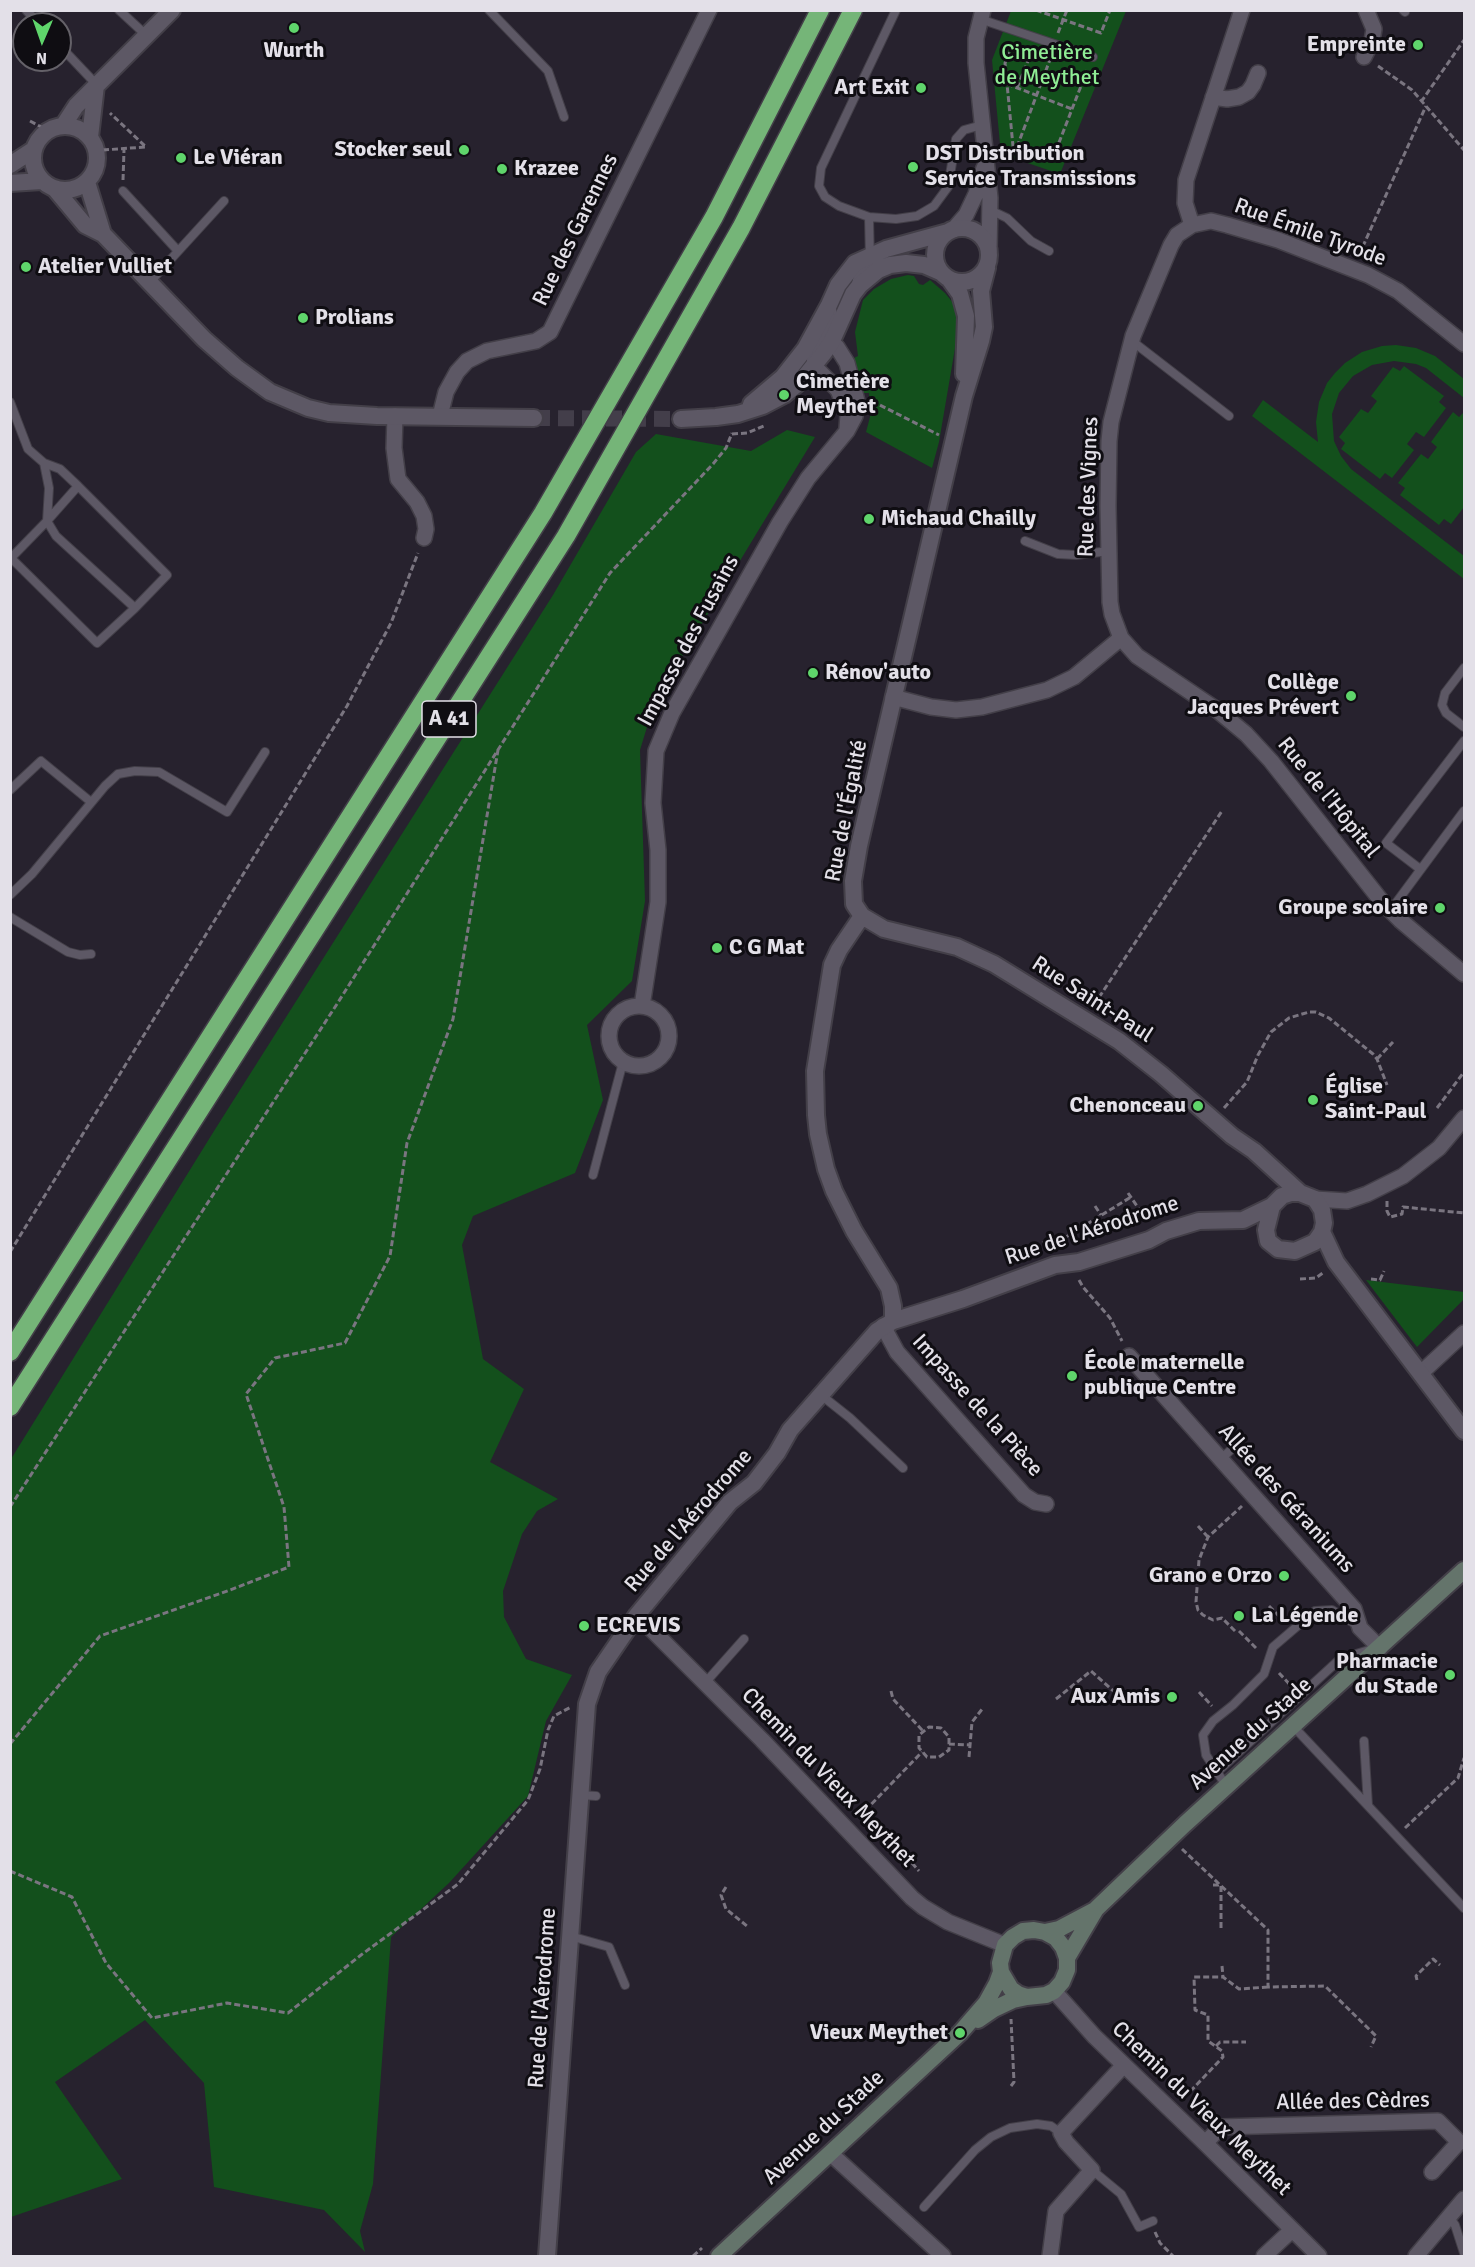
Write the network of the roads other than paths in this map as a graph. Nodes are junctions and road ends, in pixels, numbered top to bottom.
1 (119, 10) edge
2 (172, 10) edge
3 (489, 10) edge
4 (709, 10) edge
5 (820, 10) edge
6 (853, 10) edge
7 (896, 10) edge
8 (1242, 10) edge
9 (1366, 10) edge
10 (981, 14) edge
11 (147, 36) junction
12 (1093, 57) road end
13 (1364, 57) road end
14 (72, 61) edge
15 (1258, 73) dead end
16 (95, 91) junction
17 (1213, 98) junction
18 (564, 117) dead end
19 (982, 125) junction
20 (55, 128) junction
21 (93, 144) junction
22 (33, 150) junction
23 (986, 162) junction
24 (10, 165) edge
25 (87, 182) junction
26 (10, 183) edge
27 (49, 185) junction
28 (123, 191) road end
29 (224, 201) dead end
30 (990, 210) junction
31 (869, 217) junction
32 (1192, 225) junction
33 (951, 231) junction
34 (103, 234) junction
35 (178, 250) junction
36 (989, 250) junction
37 (1049, 251) dead end
38 (871, 255) junction
39 (987, 268) junction
40 (945, 276) junction
41 (149, 283) junction
42 (853, 294) junction
43 (829, 305) junction
44 (1132, 341) junction
45 (831, 343) junction
46 (1464, 344) edge
47 (814, 366) junction
48 (964, 396) junction
49 (10, 402) edge
50 (738, 414) junction
51 (394, 416) junction
52 (440, 416) junction
53 (1228, 416) dead end
54 (534, 418) tunnel mouth
55 (681, 418) tunnel mouth
56 (847, 431) junction
57 (44, 463) junction
58 (78, 486) junction
59 (47, 521) junction
60 (424, 538) road end
61 (1025, 542) dead end
62 (1109, 551) junction
63 (135, 608) junction
64 (1120, 638) junction
65 (1464, 668) edge
66 (893, 698) junction
67 (1464, 727) edge
68 (1464, 741) edge
69 (265, 752) dead end
70 (10, 790) edge
71 (91, 802) junction
72 (1464, 811) edge
73 (1420, 869) junction
74 (10, 895) edge
75 (1390, 911) junction
76 (862, 916) junction
77 (10, 917) edge
78 (91, 954) dead end
79 (1464, 974) edge
80 (642, 1006) junction
81 (623, 1062) junction
82 (1464, 1118) edge
83 (1271, 1168) junction
84 (593, 1176) dead end
85 (1307, 1196) junction
86 (1347, 1201) junction
87 (1273, 1204) junction
88 (1243, 1220) junction
89 (1323, 1228) junction
90 (1268, 1241) junction
91 (1295, 1251) junction
92 (1331, 1266) junction
93 (888, 1324) junction
94 (1464, 1333) edge
95 (10, 1352) edge
96 (1129, 1356) road end
97 (1421, 1373) junction
98 (820, 1395) junction
99 (10, 1407) edge
100 (1464, 1431) edge
101 (1235, 1446) dead end
102 (1221, 1459) junction
103 (903, 1468) dead end
104 (1046, 1503) dead end
105 (1464, 1570) edge
106 (638, 1615) junction
107 (1360, 1628) junction
108 (744, 1639) dead end
109 (1380, 1648) junction
110 (705, 1683) junction
111 (1293, 1726) junction
112 (1364, 1741) dead end
113 (1216, 1773) junction
114 (1227, 1787) junction
115 (1368, 1805) junction
116 (1464, 1908) edge
117 (1096, 1909) junction
118 (1046, 1932) junction
119 (570, 1936) junction
120 (1005, 1945) junction
121 (1067, 1958) junction
122 (1001, 1972) junction
123 (625, 1985) dead end
124 (1054, 1991) junction
125 (1028, 1997) junction
126 (960, 2033) junction
127 (1124, 2065) junction
128 (1062, 2133) junction
129 (1205, 2143) junction
130 (830, 2153) junction
131 (1092, 2170) junction
132 (1432, 2172) dead end
133 (1464, 2199) edge
134 (924, 2207) dead end
135 (1449, 2217) junction
136 (1152, 2222) road end
137 (1292, 2230) junction
138 (726, 2253) edge
139 (1464, 2253) edge
140 (547, 2256) edge
141 (943, 2256) edge
142 (1050, 2256) edge
143 (1264, 2256) edge
144 (1319, 2256) edge
145 (1416, 2256) edge

1 - 11 lane
2 - 11 street
3 - 18 lane
4 - 52 street, Rue des Garennes
5 - 95 highway, A 41
6 - 99 highway, A 41
7 - 31 lane
8 - 17 street
9 - 13 street
10 - 12 lane
10 - 19 street
11 - 16 street
14 - 16 lane
15 - 17 street
16 - 20 street
16 - 21 street
17 - 32 street
19 - 23 street
19 - 31 lane
20 - 21 street
20 - 22 street
21 - 25 street
22 - 24 street
22 - 27 street
23 - 30 street
23 - 33 street
25 - 27 street
25 - 34 street
26 - 27 street
27 - 34 street
28 - 35 lane
29 - 35 lane
30 - 36 street
30 - 37 lane
31 - 38 lane
32 - 44 street, Rue des Vignes
32 - 46 street, Rue Émile Tyrode
33 - 36 street
33 - 38 street
33 - 40 street
34 - 41 street
35 - 41 lane
36 - 39 street
38 - 42 lane
38 - 43 street
39 - 40 street
39 - 48 street, Rue de l'Égalité
40 - 42 street
40 - 48 street, Rue de l'Égalité
41 - 51 street
42 - 45 street
43 - 47 street
43 - 50 street
44 - 53 lane
44 - 62 street, Rue des Vignes
45 - 47 street
45 - 56 street, Impasse des Fusains
47 - 50 street
47 - 56 street
48 - 66 street, Rue de l'Égalité
49 - 57 lane
50 - 55 street
51 - 52 street
51 - 60 street
52 - 54 street
56 - 80 street, Impasse des Fusains
57 - 58 lane
57 - 59 lane
58 - 59 lane
58 - 63 lane
59 - 63 lane
59 - 63 lane
61 - 62 lane
62 - 64 street, Rue des Vignes
64 - 66 street
64 - 75 street, Rue de l'Hôpital
65 - 67 lane
66 - 76 street, Rue de l'Égalité
68 - 73 lane
69 - 71 lane
70 - 71 lane
71 - 74 lane
72 - 73 lane
73 - 75 lane
75 - 79 street, Rue de l'Hôpital
76 - 83 street, Rue Saint-Paul
76 - 93 street
77 - 78 lane
80 - 81 street
80 - 81 street
81 - 84 lane
82 - 86 street, Rue de l'Aérodrome
83 - 85 street, Rue Saint-Paul
83 - 87 street
85 - 86 street, Rue de l'Aérodrome
85 - 87 street, Rue de l'Aérodrome
85 - 89 street
86 - 89 street, Rue de l'Aérodrome
87 - 88 street, Rue de l'Aérodrome
87 - 90 street
88 - 90 street
88 - 93 street, Rue de l'Aérodrome
89 - 91 street, Rue de l'Aérodrome
89 - 92 street
90 - 91 street
91 - 92 street
92 - 97 street
93 - 98 street, Rue de l'Aérodrome
93 - 104 street, Impasse de la Pièce
94 - 97 street
96 - 102 street, Allée des Géraniums
97 - 100 street
98 - 103 lane
98 - 106 street, Rue de l'Aérodrome
101 - 102 lane
102 - 107 street, Allée des Géraniums
105 - 109 main road, Avenue du Stade
106 - 110 street, Chemin du Vieux Meythet
106 - 119 street, Rue de l'Aérodrome
107 - 109 street, Allée des Géraniums
107 - 113 lane
108 - 110 lane
109 - 111 main road, Avenue du Stade
109 - 113 lane
110 - 120 street, Chemin du Vieux Meythet
111 - 114 main road, Avenue du Stade
111 - 115 lane
112 - 115 lane
113 - 114 lane
114 - 117 main road, Avenue du Stade
115 - 116 lane
117 - 118 main road, Avenue du Stade
117 - 121 main road, Avenue du Stade
118 - 120 main road
118 - 121 main road
119 - 123 lane
119 - 140 street, Rue de l'Aérodrome
120 - 122 main road
121 - 124 main road
122 - 125 main road
122 - 126 main road, Avenue du Stade
124 - 125 main road
124 - 127 street, Chemin du Vieux Meythet
125 - 126 main road, Avenue du Stade
126 - 130 main road, Avenue du Stade
127 - 128 street
127 - 129 street, Chemin du Vieux Meythet
128 - 131 street
128 - 134 lane
129 - 132 street, Allée des Cèdres
129 - 137 street, Chemin du Vieux Meythet
130 - 138 main road, Avenue du Stade
130 - 141 street
131 - 136 lane
131 - 142 street
133 - 135 street
135 - 139 lane
135 - 145 street
137 - 143 street
137 - 144 street, Chemin du Vieux Meythet

